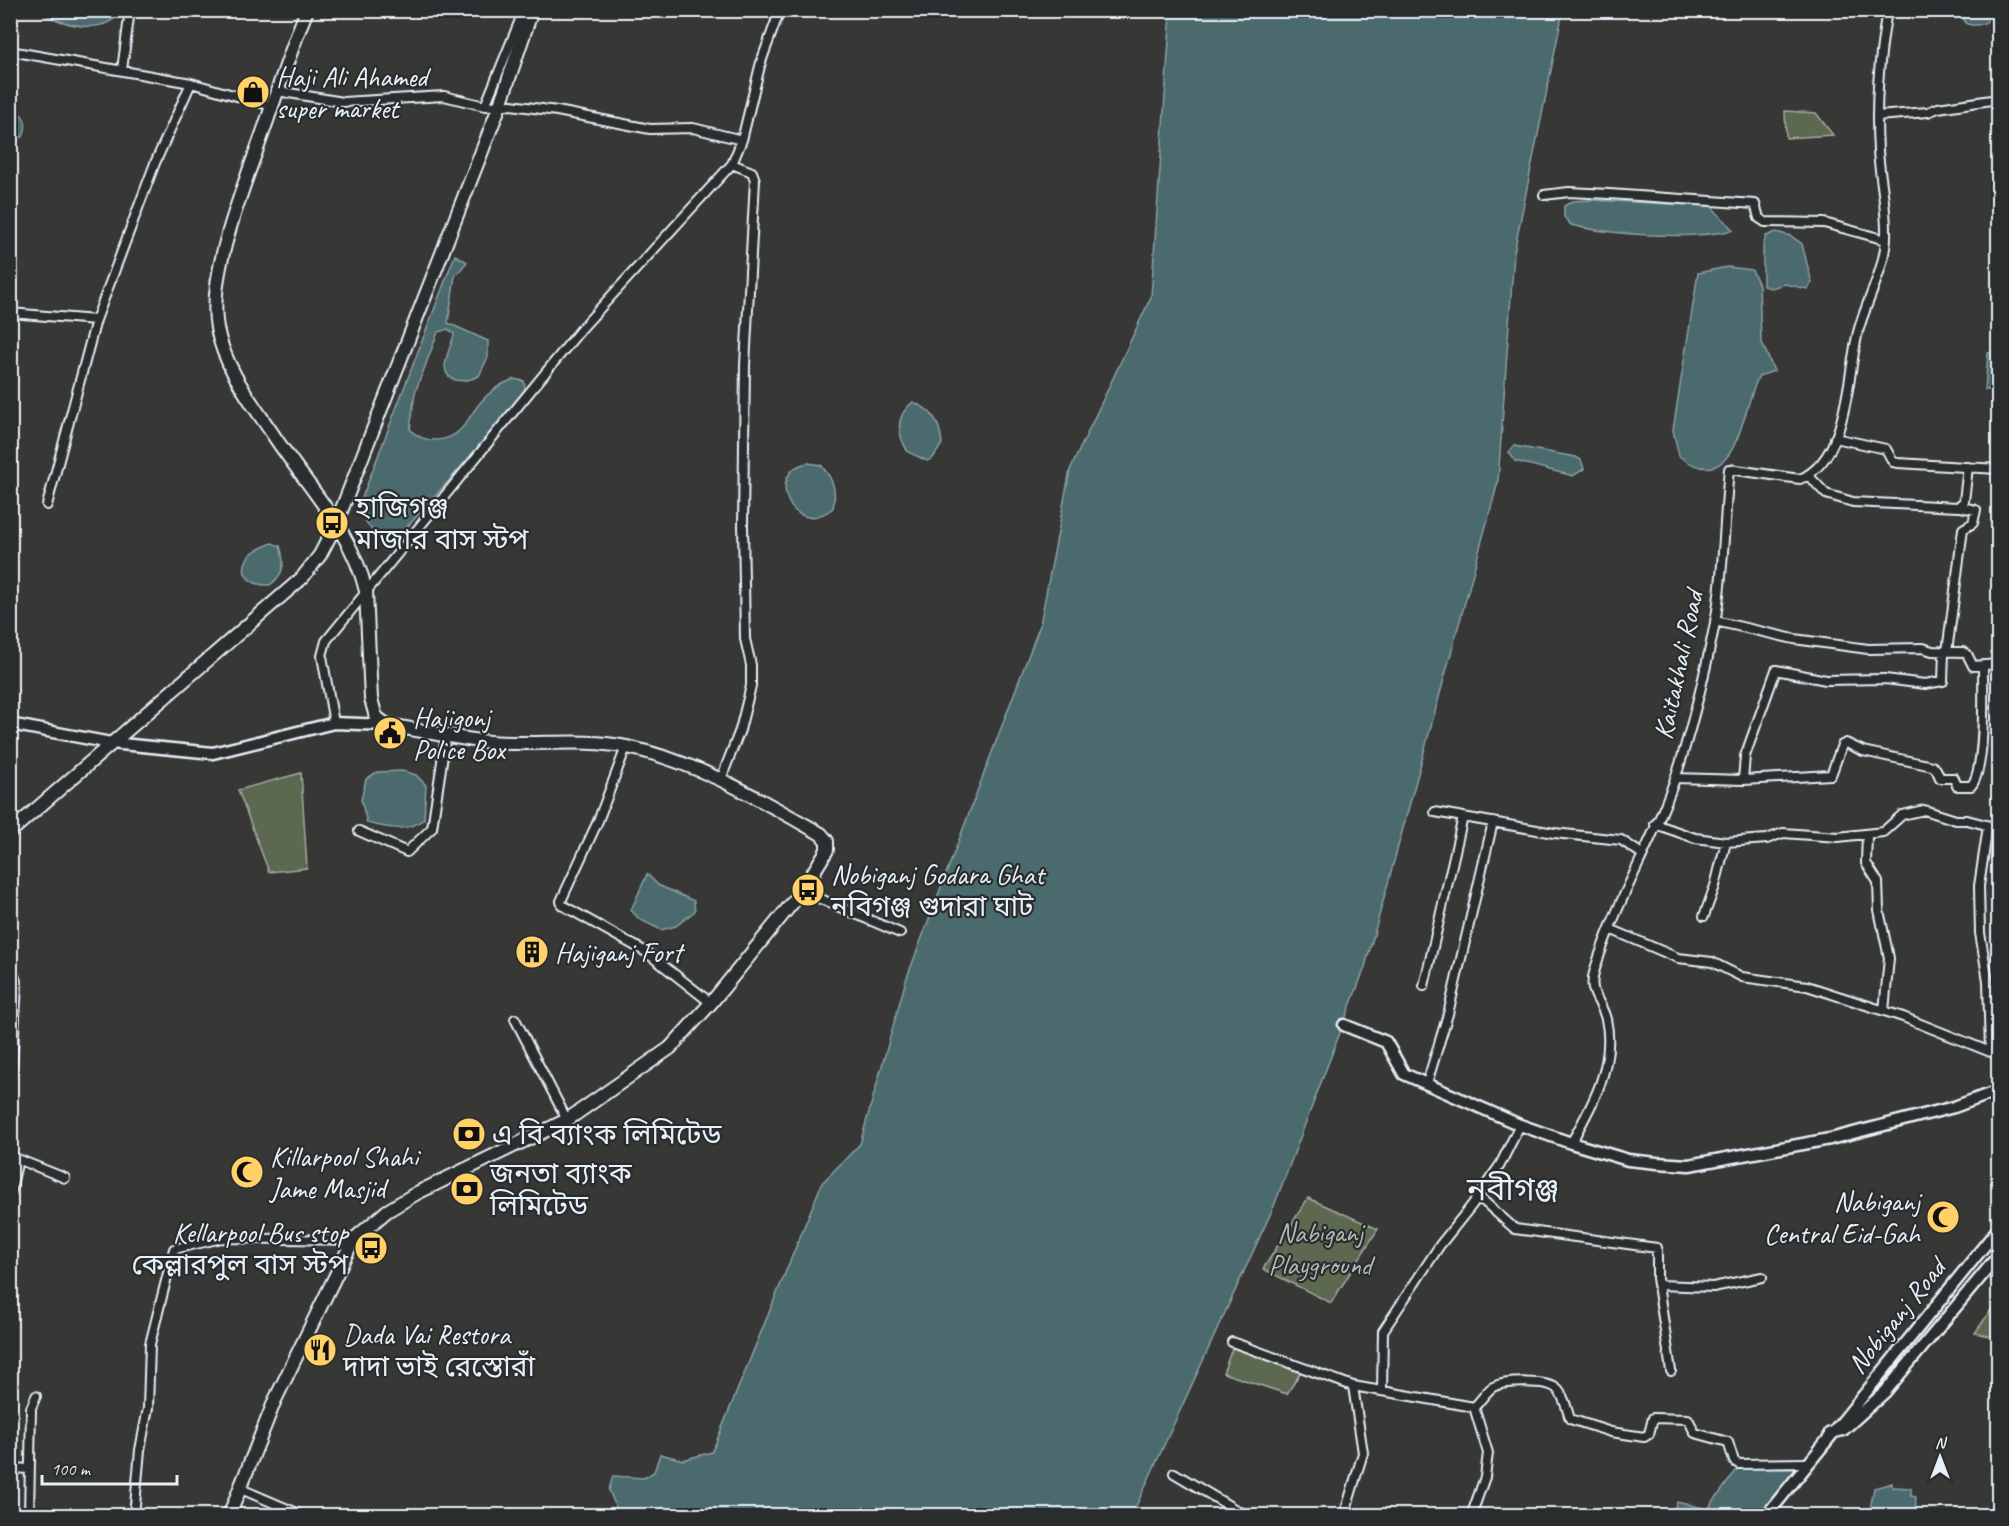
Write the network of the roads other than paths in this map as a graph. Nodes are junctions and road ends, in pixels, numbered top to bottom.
1 (130, 10) edge
2 (307, 10) edge
3 (524, 10) edge
4 (532, 10) edge
5 (780, 10) edge
6 (1887, 10) edge
7 (10, 51) edge
8 (122, 70) junction
9 (191, 82) junction
10 (277, 91) junction
11 (1998, 99) edge
12 (500, 105) junction
13 (272, 106) junction
14 (485, 106) junction
15 (1877, 116) junction
16 (742, 140) junction
17 (732, 164) junction
18 (1544, 195) dead end
19 (1886, 240) junction
20 (10, 313) edge
21 (96, 320) junction
22 (1835, 438) junction
23 (1968, 467) junction
24 (1998, 469) edge
25 (1809, 476) junction
26 (47, 505) dead end
27 (1961, 507) junction
28 (336, 524) junction
29 (366, 591) junction
30 (1715, 621) junction
31 (1946, 652) junction
32 (1998, 664) edge
33 (1983, 666) junction
34 (334, 723) junction
35 (10, 724) edge
36 (387, 725) junction
37 (446, 735) junction
38 (111, 743) junction
39 (626, 747) junction
40 (1675, 778) junction
41 (721, 779) junction
42 (1743, 780) junction
43 (1435, 812) dead end
44 (1463, 817) junction
45 (1493, 822) junction
46 (1655, 824) junction
47 (1988, 826) junction
48 (1998, 828) edge
49 (359, 831) dead end
50 (10, 832) edge
51 (1867, 835) junction
52 (1726, 842) junction
53 (1642, 854) junction
54 (802, 891) junction
55 (1704, 916) dead end
56 (1610, 929) junction
57 (900, 933) dead end
58 (10, 962) edge
59 (1424, 986) dead end
60 (711, 1003) junction
61 (1884, 1011) junction
62 (514, 1019) dead end
63 (1344, 1025) dead end
64 (1994, 1053) edge
65 (1426, 1083) junction
66 (1998, 1091) edge
67 (10, 1098) edge
68 (567, 1120) junction
69 (1520, 1125) junction
70 (1571, 1143) junction
71 (14, 1157) edge
72 (65, 1178) dead end
73 (10, 1195) edge
74 (1479, 1197) junction
75 (1998, 1229) edge
76 (353, 1240) junction
77 (1998, 1256) edge
78 (1762, 1278) dead end
79 (1658, 1285) junction
80 (1232, 1342) dead end
81 (1671, 1371) dead end
82 (1353, 1386) junction
83 (1382, 1391) junction
84 (36, 1396) dead end
85 (1474, 1407) junction
86 (1830, 1433) junction
87 (1806, 1463) junction
88 (10, 1468) edge
89 (30, 1469) junction
90 (1174, 1473) dead end
91 (241, 1489) junction
92 (29, 1515) edge
93 (135, 1515) edge
94 (229, 1515) edge
95 (304, 1515) edge
96 (1246, 1515) edge
97 (1344, 1515) edge
98 (1472, 1515) edge
99 (1766, 1515) edge

1 - 8 street
2 - 10 main road
3 - 14 street
4 - 12 main road
5 - 16 street
6 - 15 street
7 - 8 street
8 - 9 street
9 - 13 street
9 - 21 street
10 - 13 main road
10 - 14 street
11 - 15 street
12 - 14 street
12 - 16 street
12 - 28 main road
13 - 28 main road
15 - 19 street
16 - 17 street
17 - 29 street
17 - 41 street
18 - 19 street
19 - 22 street
20 - 21 street
21 - 26 street
22 - 23 street
22 - 25 street
23 - 24 street
23 - 27 street
25 - 27 street
25 - 30 street, Kaitakhali Road
27 - 31 street
28 - 29 main road
28 - 38 main road
29 - 34 street
29 - 36 main road
30 - 31 street
30 - 40 street, Kaitakhali Road
31 - 33 street
31 - 42 street
32 - 33 street
33 - 42 street
34 - 36 main road
34 - 38 main road
35 - 38 main road
36 - 37 main road
37 - 39 main road
37 - 49 street
38 - 50 main road
39 - 41 main road
39 - 60 street
40 - 42 street
40 - 46 street, Kaitakhali Road
41 - 54 main road
43 - 44 street
44 - 45 street
44 - 59 street
45 - 53 street
45 - 65 street
46 - 52 street
46 - 53 street, Kaitakhali Road
47 - 48 street
47 - 51 street
47 - 64 street
51 - 52 street
51 - 61 street
52 - 55 street
53 - 56 street, Kaitakhali Road
54 - 57 street
54 - 60 main road
56 - 61 street
56 - 70 street, Kaitakhali Road
58 - 67 street
60 - 68 main road
61 - 64 street
62 - 68 street
63 - 65 main road
65 - 69 main road
66 - 70 main road
68 - 76 main road
69 - 70 main road
69 - 74 street
71 - 72 street
71 - 73 street
74 - 79 street
74 - 83 street
75 - 86 main road, Nobiganj Road
76 - 91 main road
76 - 93 street
77 - 86 main road, Nobiganj Road
78 - 79 street
79 - 81 street
80 - 82 street
82 - 83 street
82 - 97 street
83 - 85 street
84 - 89 street
85 - 87 street
85 - 98 street
86 - 87 main road, Nobiganj Road
87 - 99 main road, Nobiganj Road
88 - 89 street
89 - 92 street
90 - 96 street
91 - 94 main road
91 - 95 street

